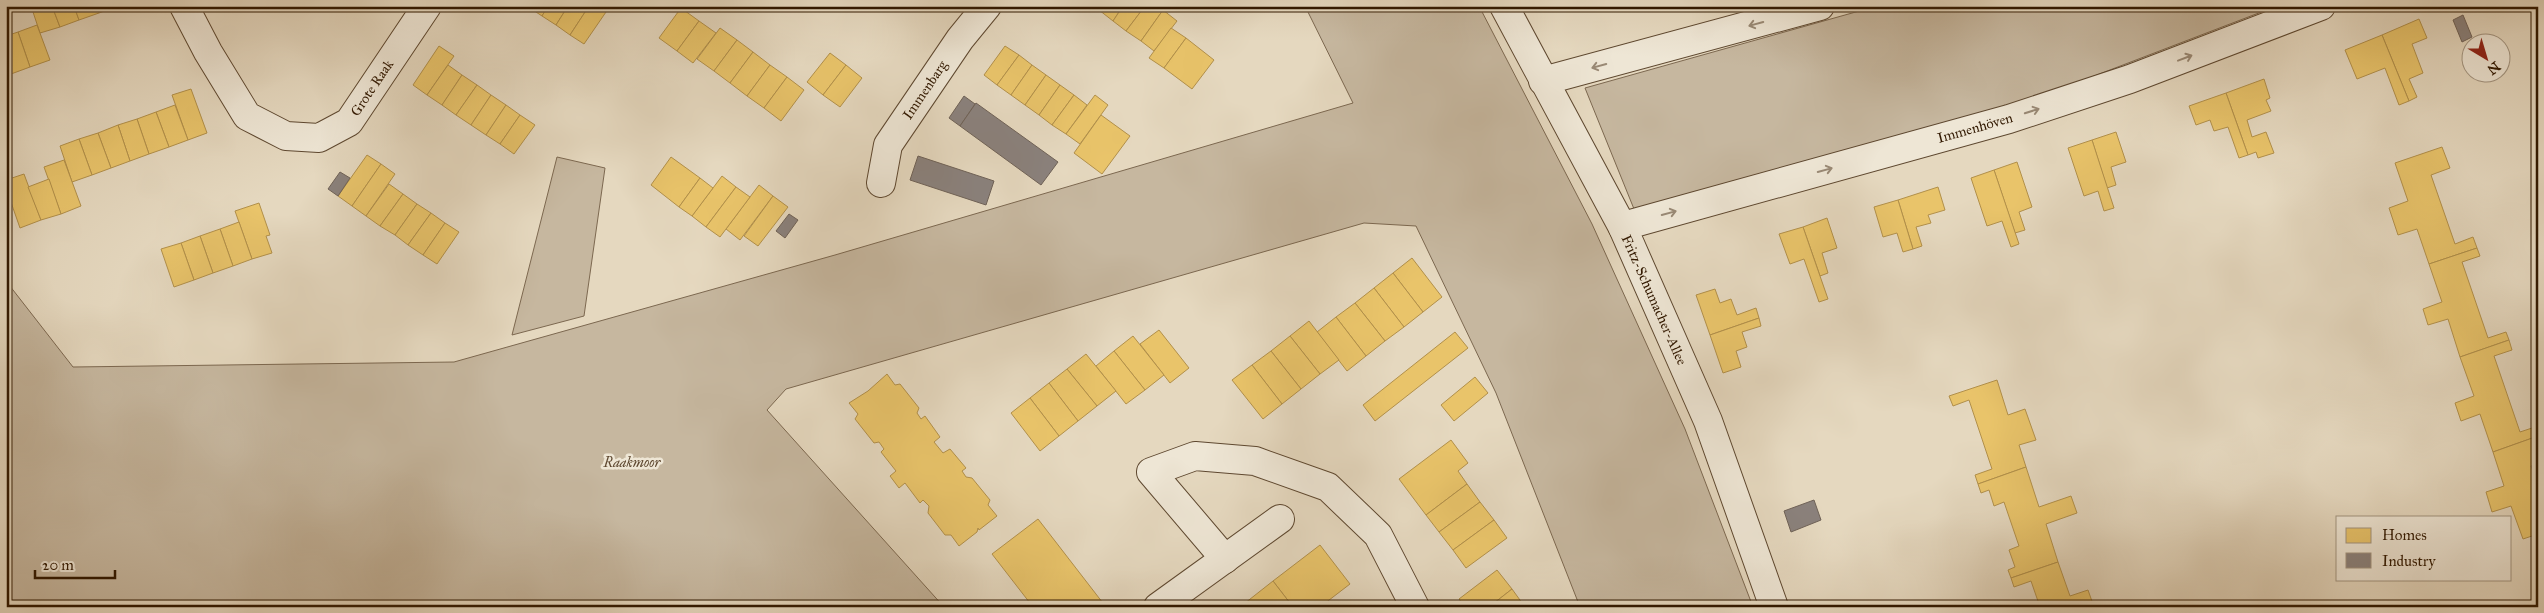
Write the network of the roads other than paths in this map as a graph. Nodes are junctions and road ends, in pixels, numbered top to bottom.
1 (184, 6) edge
2 (427, 6) edge
3 (987, 6) edge
4 (1504, 6) edge
5 (1820, 6) edge
6 (2321, 6) edge
7 (1543, 80) junction
8 (881, 183) dead end
9 (1623, 228) junction
10 (1280, 518) dead end
11 (1225, 559) junction
12 (1158, 607) edge
13 (1415, 607) edge
14 (1774, 607) edge

1 - 2 street, Grote Raak
3 - 8 street, Immenbarg
4 - 7 street, Fritz-Schumacher-Allee
5 -> 7 street
9 -> 6 street, Immenhöven
7 - 9 street, Fritz-Schumacher-Allee
9 - 14 street, Fritz-Schumacher-Allee
10 - 11 street
11 - 12 street
11 - 13 street

